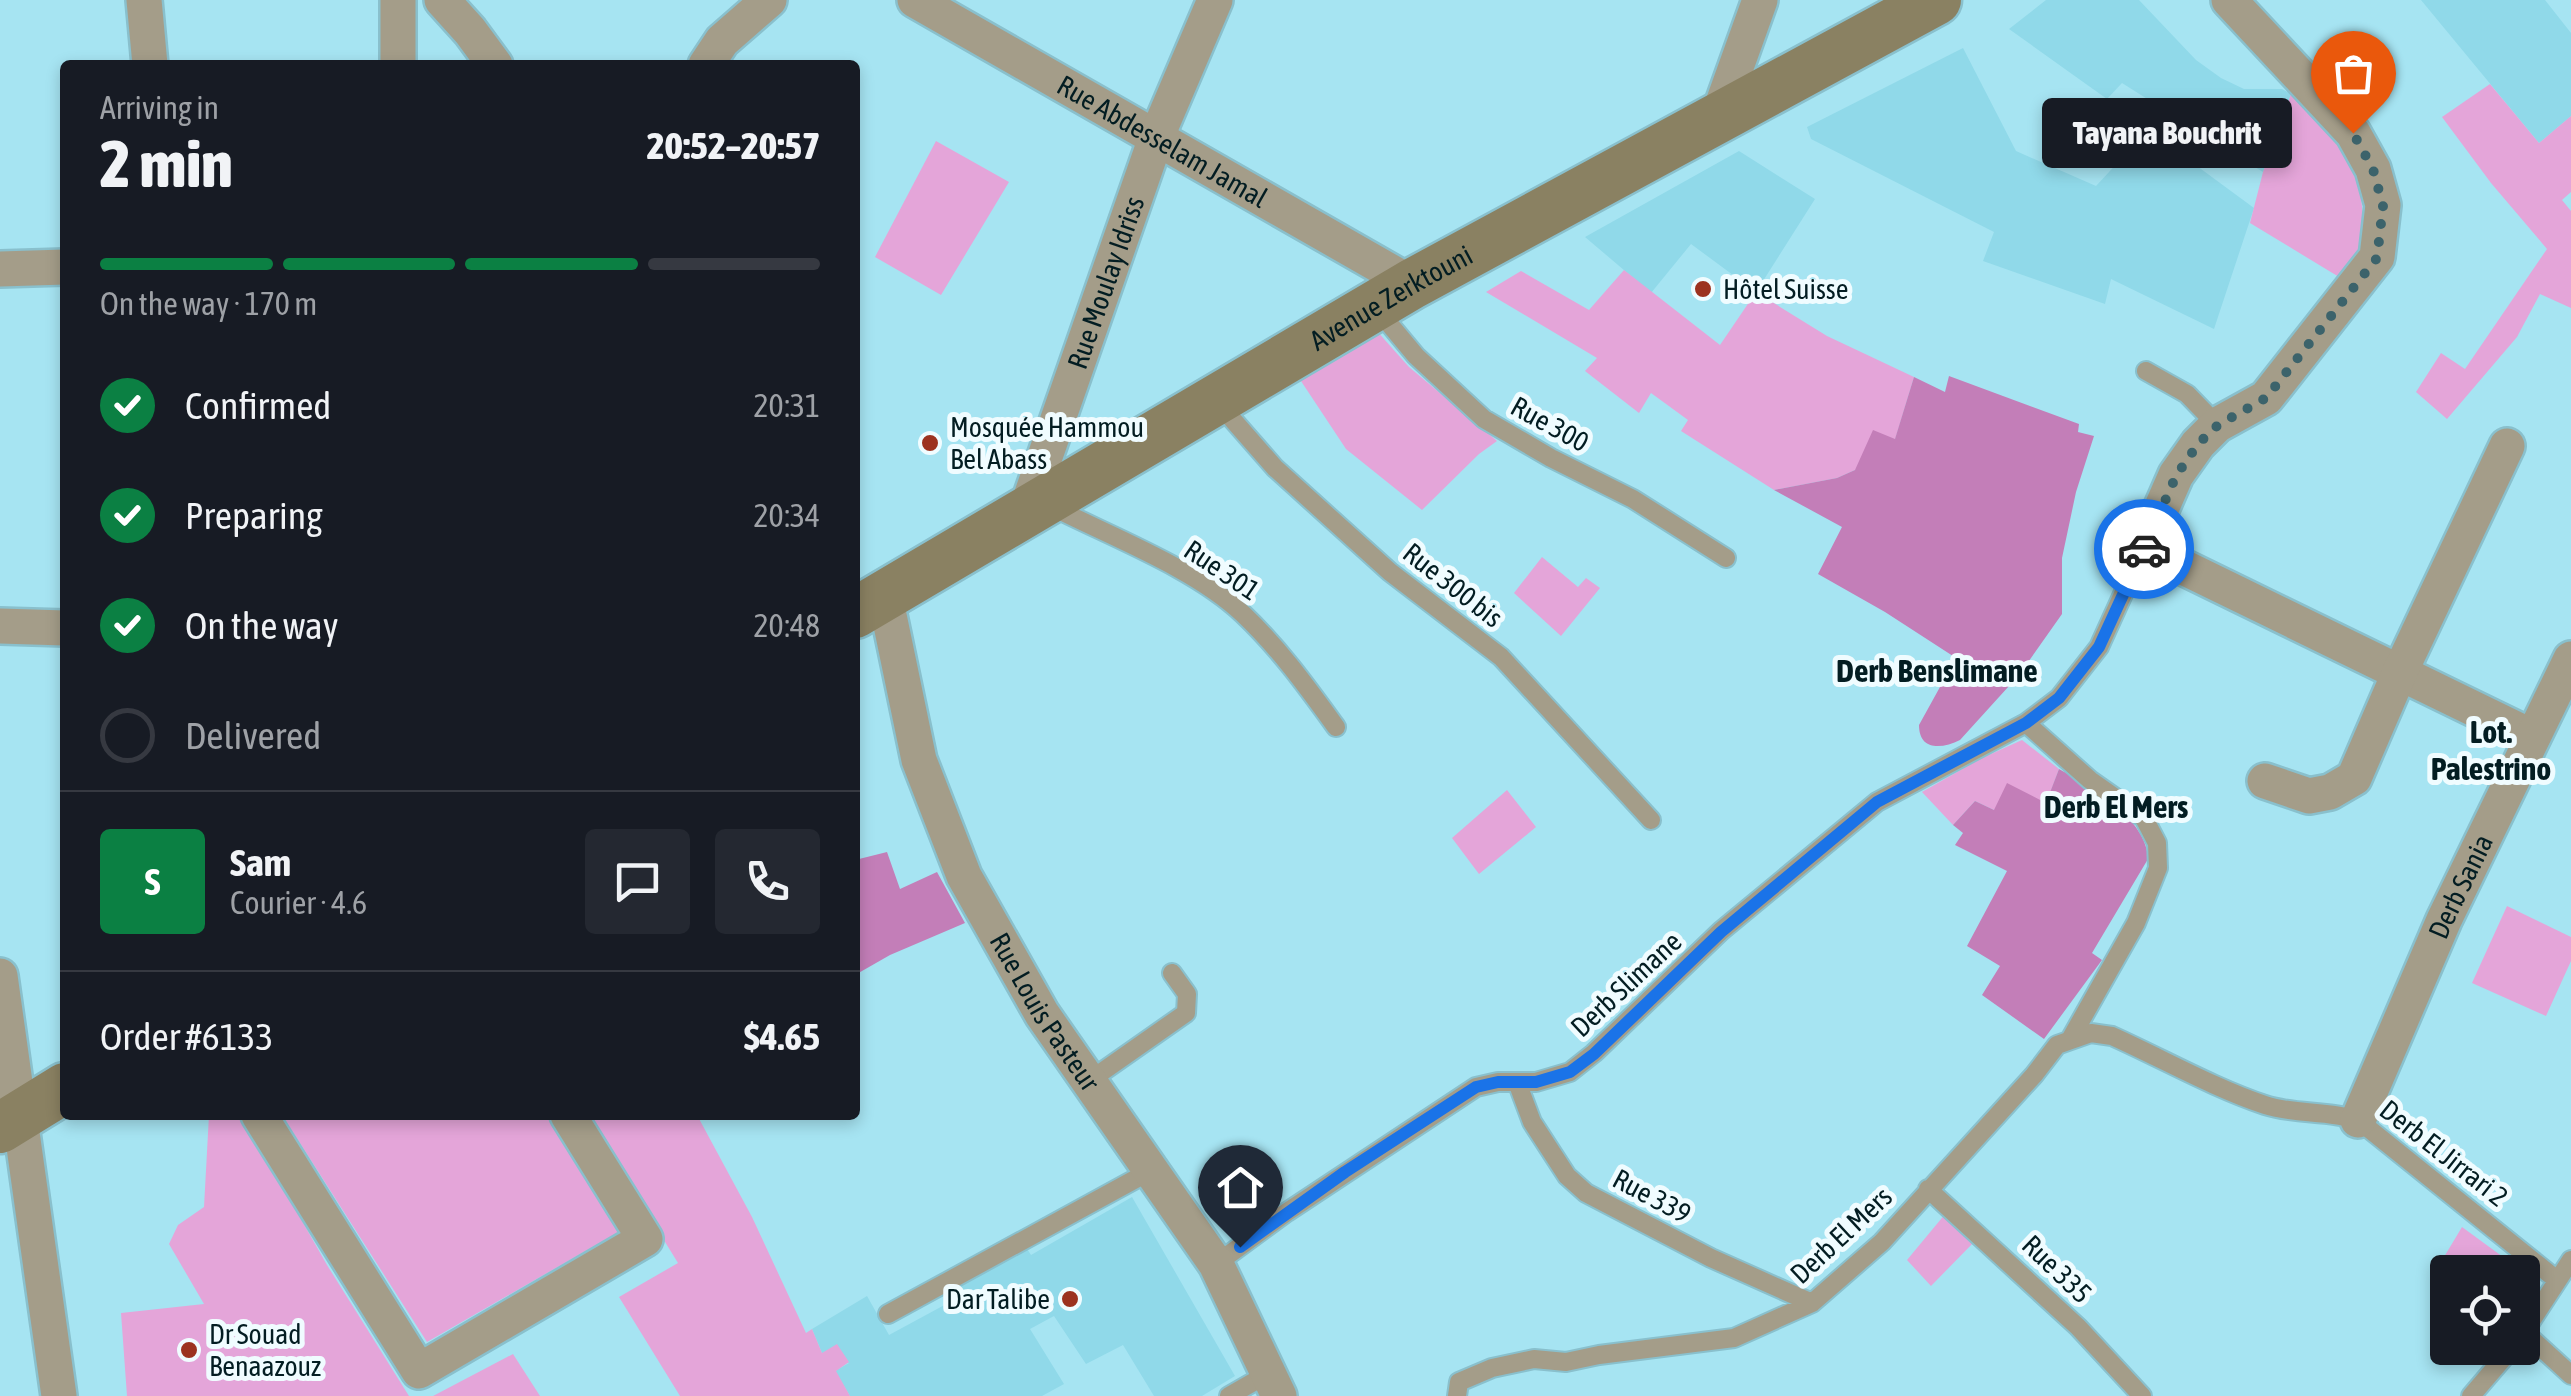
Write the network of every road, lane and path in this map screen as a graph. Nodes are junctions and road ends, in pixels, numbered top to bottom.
1 (144, 0) edge
2 (398, 0) edge
3 (442, 0) edge
4 (769, 0) edge
5 (915, 0) edge
6 (1215, 0) edge
7 (1760, 0) edge
8 (1936, 0) edge
9 (2229, 0) edge
10 (150, 60) edge
11 (398, 60) edge
12 (491, 60) edge
13 (709, 60) edge
14 (1718, 120) junction
15 (1156, 138) junction
16 (60, 268) edge
17 (0, 269) edge
18 (1393, 295) junction
19 (2146, 371) dead end
20 (1216, 400) junction
21 (2218, 425) junction
22 (2507, 446) dead end
23 (1034, 506) junction
24 (2144, 548) junction
25 (1726, 558) dead end
26 (870, 605) edge
27 (0, 626) edge
28 (60, 628) edge
29 (2399, 674) junction
30 (2567, 680) edge
31 (2026, 723) junction
32 (1336, 727) dead end
33 (2532, 736) junction
34 (2265, 781) dead end
35 (1650, 820) dead end
36 (1172, 973) dead end
37 (0, 976) edge
38 (2064, 1041) junction
39 (1089, 1081) junction
40 (1517, 1082) junction
41 (60, 1091) edge
42 (261, 1120) edge
43 (571, 1120) edge
44 (2358, 1120) junction
45 (11, 1122) edge
46 (1152, 1170) junction
47 (1928, 1189) junction
48 (2571, 1260) edge
49 (1216, 1264) junction
50 (2558, 1280) junction
51 (1812, 1304) junction
52 (2540, 1308) edge
53 (888, 1314) dead end
54 (2540, 1349) edge
55 (2497, 1365) edge
56 (2571, 1375) edge
57 (1274, 1385) edge
58 (59, 1396) edge
59 (1229, 1396) edge
60 (1457, 1396) edge
61 (2142, 1396) edge
62 (2471, 1396) edge

1 - 10 street
2 - 11 street
3 - 12 street
4 - 13 street
5 - 15 street, Rue Abdesselam Jamal
6 - 15 street, Rue Moulay Idriss
7 - 14 street
8 - 14 street, Avenue Zerktouni
9 - 21 street
14 - 18 street, Avenue Zerktouni
15 - 18 street, Rue Abdesselam Jamal
15 - 23 street, Rue Moulay Idriss
16 - 17 street
18 - 20 street, Avenue Zerktouni
18 - 25 lane, Rue 300
19 - 21 lane
20 - 23 street, Avenue Zerktouni
20 - 35 lane, Rue 300 bis
21 - 24 street
22 - 29 street
23 - 26 street, Avenue Zerktouni
23 - 32 lane, Rue 301
24 - 29 street
24 - 31 lane, Derb Slimane
26 - 39 street, Rue Louis Pasteur
27 - 28 street
29 - 33 street
29 - 34 street
30 - 33 street, Derb Sania
31 - 38 lane, Derb El Mers
31 - 40 lane, Derb Slimane
33 - 44 street, Derb Sania
36 - 39 lane
37 - 45 street
38 - 44 lane, Derb El Jirrari 2
38 - 47 lane, Derb El Mers
39 - 46 street, Rue Louis Pasteur
40 - 49 lane, Derb Slimane
40 - 51 lane, Rue 339
41 - 45 street
42 - 43 street
44 - 50 lane, Derb El Jirrari 2
45 - 58 street
46 - 49 street, Rue Louis Pasteur
46 - 53 lane
47 - 51 lane, Derb El Mers
47 - 61 lane, Rue 335
48 - 50 lane
49 - 57 street, Rue Louis Pasteur
50 - 52 lane
51 - 60 lane, Derb El Mers
54 - 56 lane
55 - 62 lane
57 - 59 lane

